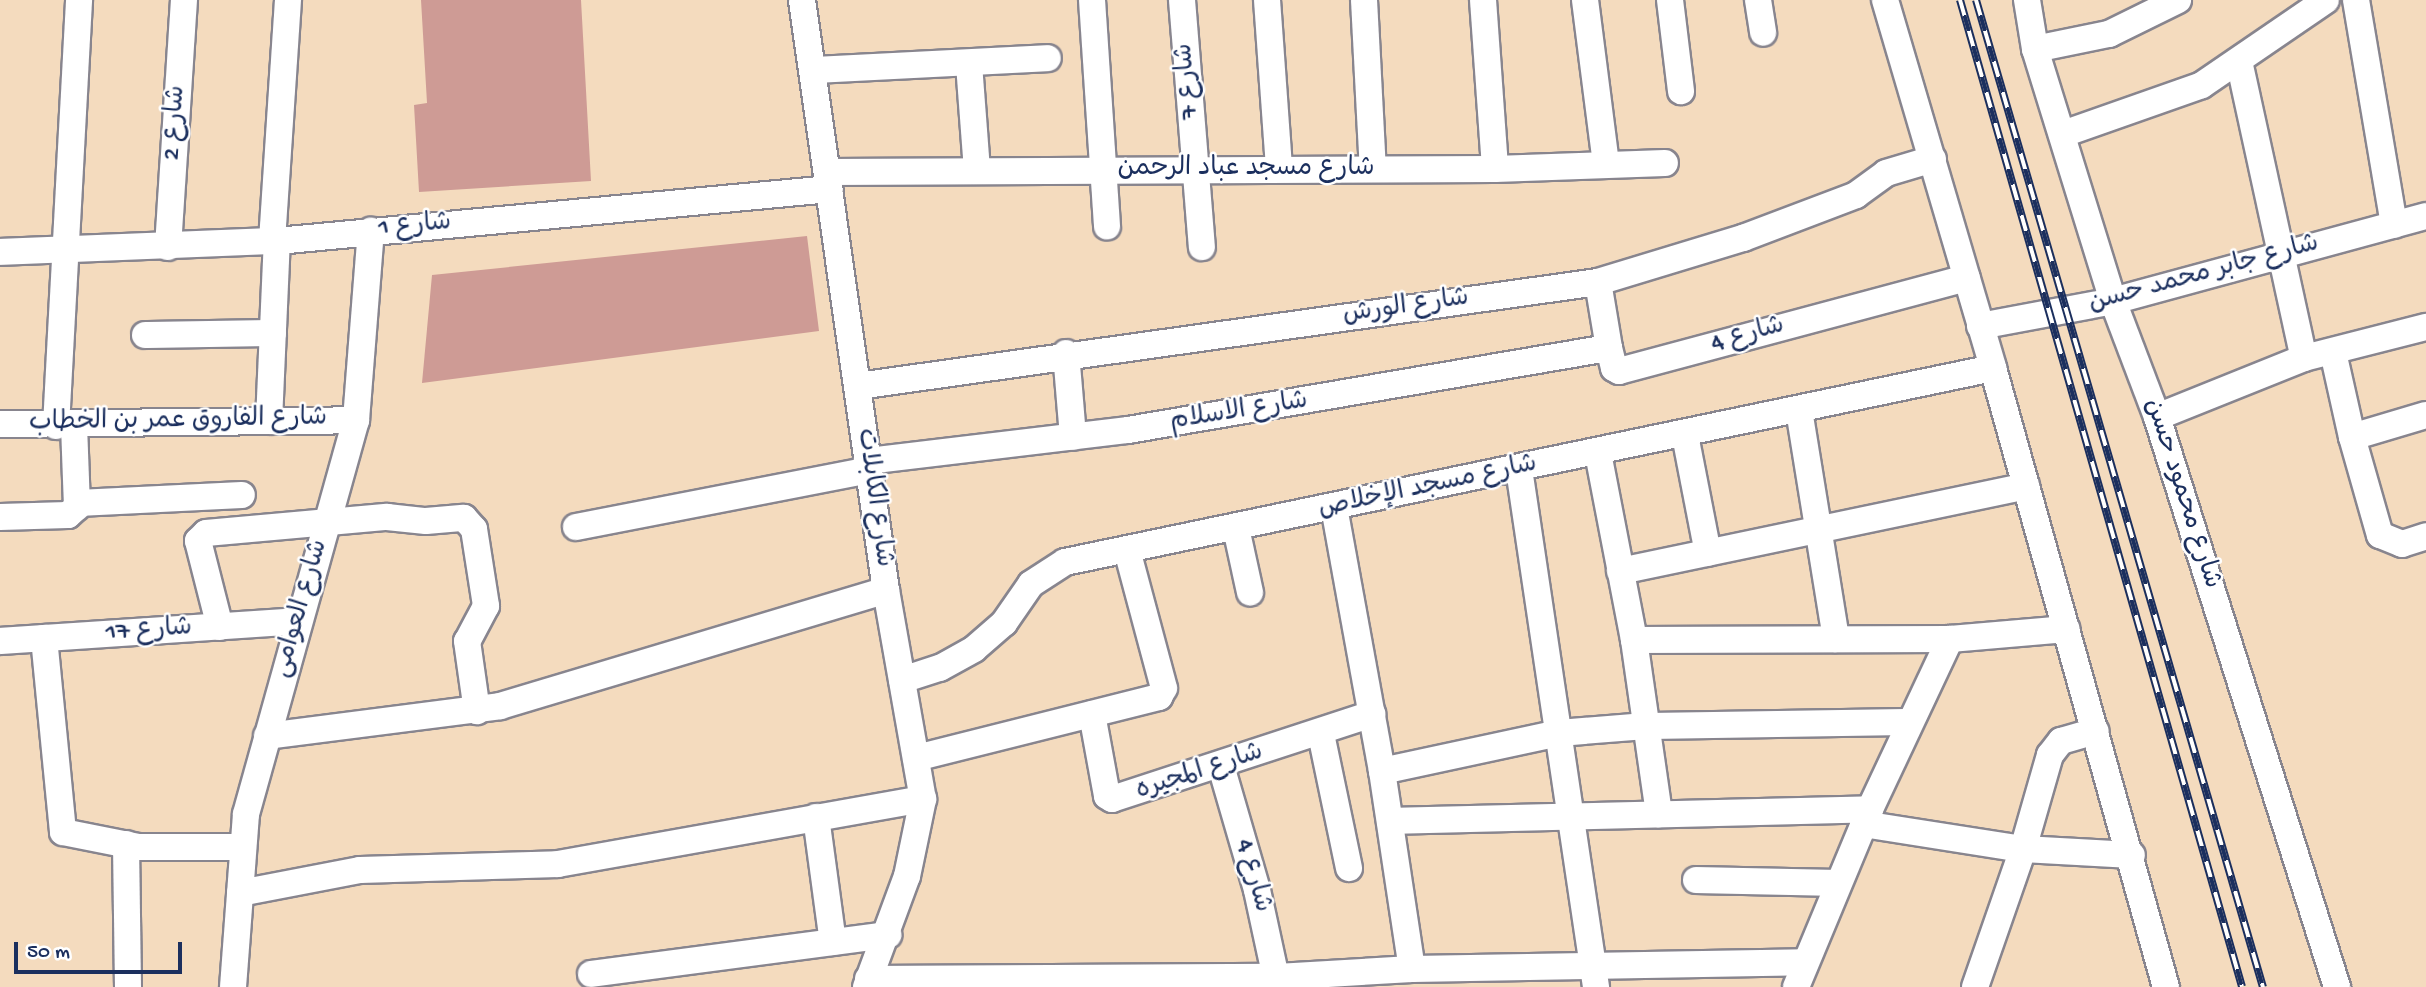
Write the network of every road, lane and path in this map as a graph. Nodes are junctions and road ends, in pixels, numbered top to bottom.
1 (79, 0) edge
2 (184, 0) edge
3 (288, 0) edge
4 (802, 0) edge
5 (1093, 0) edge
6 (1182, 0) edge
7 (1267, 0) edge
8 (1364, 0) edge
9 (1483, 0) edge
10 (1585, 0) edge
11 (1670, 0) edge
12 (1758, 0) edge
13 (1885, 0) edge
14 (2027, 0) edge
15 (2178, 0) edge
16 (2326, 0) edge
17 (2356, 0) edge
18 (1763, 33) dead end
19 (2035, 49) junction
20 (1048, 58) dead end
21 (2239, 61) junction
22 (969, 64) junction
23 (813, 69) junction
24 (1681, 92) dead end
25 (2063, 134) junction
26 (1933, 159) junction
27 (1665, 163) dead end
28 (1606, 165) junction
29 (1279, 169) junction
30 (1373, 169) junction
31 (1495, 169) junction
32 (1104, 170) junction
33 (1196, 170) junction
34 (977, 171) junction
35 (829, 181) junction
36 (2426, 216) edge
37 (2394, 225) junction
38 (1107, 227) dead end
39 (371, 231) junction
40 (274, 241) junction
41 (168, 247) junction
42 (1202, 247) dead end
43 (66, 249) junction
44 (0, 252) edge
45 (2279, 255) junction
46 (1967, 278) junction
47 (1598, 282) junction
48 (2113, 301) junction
49 (1980, 326) junction
50 (2426, 327) edge
51 (273, 333) junction
52 (145, 335) dead end
53 (1609, 348) junction
54 (2333, 352) junction
55 (1066, 353) junction
56 (2304, 358) junction
57 (1993, 368) junction
58 (858, 386) junction
59 (1799, 410) junction
60 (2426, 415) edge
61 (2157, 416) junction
62 (356, 420) junction
63 (269, 421) junction
64 (0, 424) edge
65 (65, 426) junction
66 (1685, 435) junction
67 (1073, 437) junction
68 (2352, 438) junction
69 (1598, 453) junction
70 (868, 465) junction
71 (1519, 469) junction
72 (2026, 486) junction
73 (242, 495) dead end
74 (78, 503) junction
75 (1334, 507) junction
76 (0, 517) edge
77 (326, 525) junction
78 (576, 527) dead end
79 (1236, 528) junction
80 (1819, 530) junction
81 (2426, 536) edge
82 (1127, 550) junction
83 (1708, 552) junction
84 (1620, 571) junction
85 (886, 590) junction
86 (1250, 592) dead end
87 (298, 621) junction
88 (220, 627) junction
89 (2067, 629) junction
90 (44, 638) junction
91 (1836, 639) junction
92 (1950, 639) junction
93 (1634, 640) junction
94 (0, 641) edge
95 (902, 680) junction
96 (477, 711) junction
97 (1092, 714) junction
98 (1371, 714) junction
99 (1909, 722) junction
100 (1646, 726) junction
101 (2096, 731) junction
102 (1559, 733) junction
103 (1321, 734) junction
104 (267, 736) junction
105 (916, 758) junction
106 (1222, 766) junction
107 (1382, 771) junction
108 (923, 799) junction
109 (1659, 814) junction
110 (1866, 816) junction
111 (816, 817) junction
112 (1572, 817) junction
113 (1390, 821) junction
114 (126, 844) junction
115 (242, 847) junction
116 (2024, 849) junction
117 (2132, 855) junction
118 (1349, 868) dead end
119 (1696, 880) dead end
120 (1838, 883) junction
121 (240, 893) junction
122 (888, 935) junction
123 (833, 942) junction
124 (1412, 970) junction
125 (591, 974) dead end
126 (1596, 978) edge
127 (1802, 980) edge
128 (1277, 982) edge
129 (867, 983) edge
130 (128, 987) edge
131 (233, 987) edge
132 (1975, 987) edge
133 (2166, 987) edge
134 (2337, 987) edge

1 - 43 street
2 - 41 street, شارع 2
3 - 40 street
4 - 23 street, شارع الكابلات
5 - 32 street
6 - 33 street, شارع 7
7 - 29 street
8 - 30 street
9 - 31 street
10 - 28 street
11 - 24 street
12 - 18 street
13 - 26 street
14 - 19 street, شارع محمود حسن
15 - 19 street
16 - 21 street
17 - 37 street
19 - 25 street, شارع محمود حسن
20 - 22 street
21 - 25 street
21 - 45 street
22 - 23 street
22 - 34 street
23 - 35 street, شارع الكابلات
25 - 48 street, شارع محمود حسن
26 - 46 street
26 - 47 street, شارع الورش
27 - 28 street, شارع مسجد عباد الرحمن
28 - 31 street, شارع مسجد عباد الرحمن
29 - 30 street, شارع مسجد عباد الرحمن
29 - 33 street, شارع مسجد عباد الرحمن
30 - 31 street, شارع مسجد عباد الرحمن
32 - 33 street, شارع مسجد عباد الرحمن
32 - 34 street, شارع مسجد عباد الرحمن
32 - 38 street
33 - 42 street, شارع 7
34 - 35 street, شارع مسجد عباد الرحمن
35 - 39 street, شارع 1
35 - 58 street, شارع الكابلات
36 - 37 street, شارع جابر محمد حسن
37 - 45 street, شارع جابر محمد حسن
39 - 40 street, شارع 1
39 - 62 street, شارع العوامى
40 - 41 street, شارع 1
40 - 51 street
41 - 43 street, شارع 1
43 - 44 street, شارع 1
43 - 65 street
45 - 48 street, شارع جابر محمد حسن
45 - 56 street
46 - 49 street
46 - 53 street, شارع 4
47 - 53 street
47 - 55 street, شارع الورش
48 - 49 street, شارع جابر محمد حسن
48 - 61 street, شارع محمود حسن
49 - 57 street
50 - 54 street
51 - 52 street
51 - 63 street
53 - 67 street, شارع الاسلام
54 - 56 street
54 - 68 street
55 - 58 street, شارع الورش
55 - 67 street
56 - 61 street
57 - 59 street, شارع مسجد الإخلاص
57 - 72 street
58 - 70 street, شارع الكابلات
59 - 66 street, شارع مسجد الإخلاص
59 - 80 street
60 - 68 street
61 - 134 street, شارع محمود حسن
62 - 63 street, شارع الفاروق عمر بن الخطاب
62 - 77 street, شارع العوامى
63 - 65 street, شارع الفاروق عمر بن الخطاب
64 - 65 street, شارع الفاروق عمر بن الخطاب
65 - 74 street
66 - 69 street, شارع مسجد الإخلاص
66 - 83 street
67 - 70 street, شارع الاسلام
68 - 81 street
69 - 71 street, شارع مسجد الإخلاص
69 - 84 street
70 - 78 street, شارع الاسلام
70 - 85 street, شارع الكابلات
71 - 75 street, شارع مسجد الإخلاص
71 - 102 street
72 - 80 street
72 - 89 street
73 - 74 street
74 - 76 street
75 - 79 street, شارع مسجد الإخلاص
75 - 98 street
77 - 87 street, شارع العوامى
77 - 88 street
77 - 96 street
79 - 82 street, شارع مسجد الإخلاص
79 - 86 street
80 - 83 street
80 - 91 street
82 - 95 street, شارع مسجد الإخلاص
82 - 97 street
83 - 84 street
84 - 93 street
85 - 95 street, شارع الكابلات
85 - 96 street
87 - 88 street, شارع 17
87 - 104 street, شارع العوامى
88 - 90 street, شارع 17
89 - 92 street
89 - 101 street
90 - 94 street, شارع 17
90 - 114 street
91 - 92 street
91 - 93 street
92 - 99 street
93 - 100 street
95 - 105 street, شارع الكابلات
96 - 104 street
97 - 105 street
97 - 106 street, شارع المجيره
98 - 103 street, شارع المجيره
98 - 107 street
99 - 100 street
99 - 110 street
100 - 102 street
100 - 109 street
101 - 116 street
101 - 117 street
102 - 107 street
102 - 112 street
103 - 106 street, شارع المجيره
103 - 118 street
104 - 115 street, شارع العوامى
105 - 108 street, شارع الكابلات
106 - 128 street, شارع 4
107 - 113 street
108 - 111 street
108 - 122 street, شارع الكابلات
109 - 110 street
109 - 112 street
110 - 116 street
110 - 120 street
111 - 121 street
111 - 123 street
112 - 113 street
112 - 126 street
113 - 124 street
114 - 115 street
114 - 130 street
115 - 121 street, شارع العوامى
116 - 117 street
116 - 132 street
117 - 133 street
119 - 120 street
120 - 127 street
121 - 131 street, شارع العوامى
122 - 123 street
122 - 129 street, شارع الكابلات
123 - 125 street
124 - 126 street
124 - 128 street
126 - 127 street
128 - 129 street

